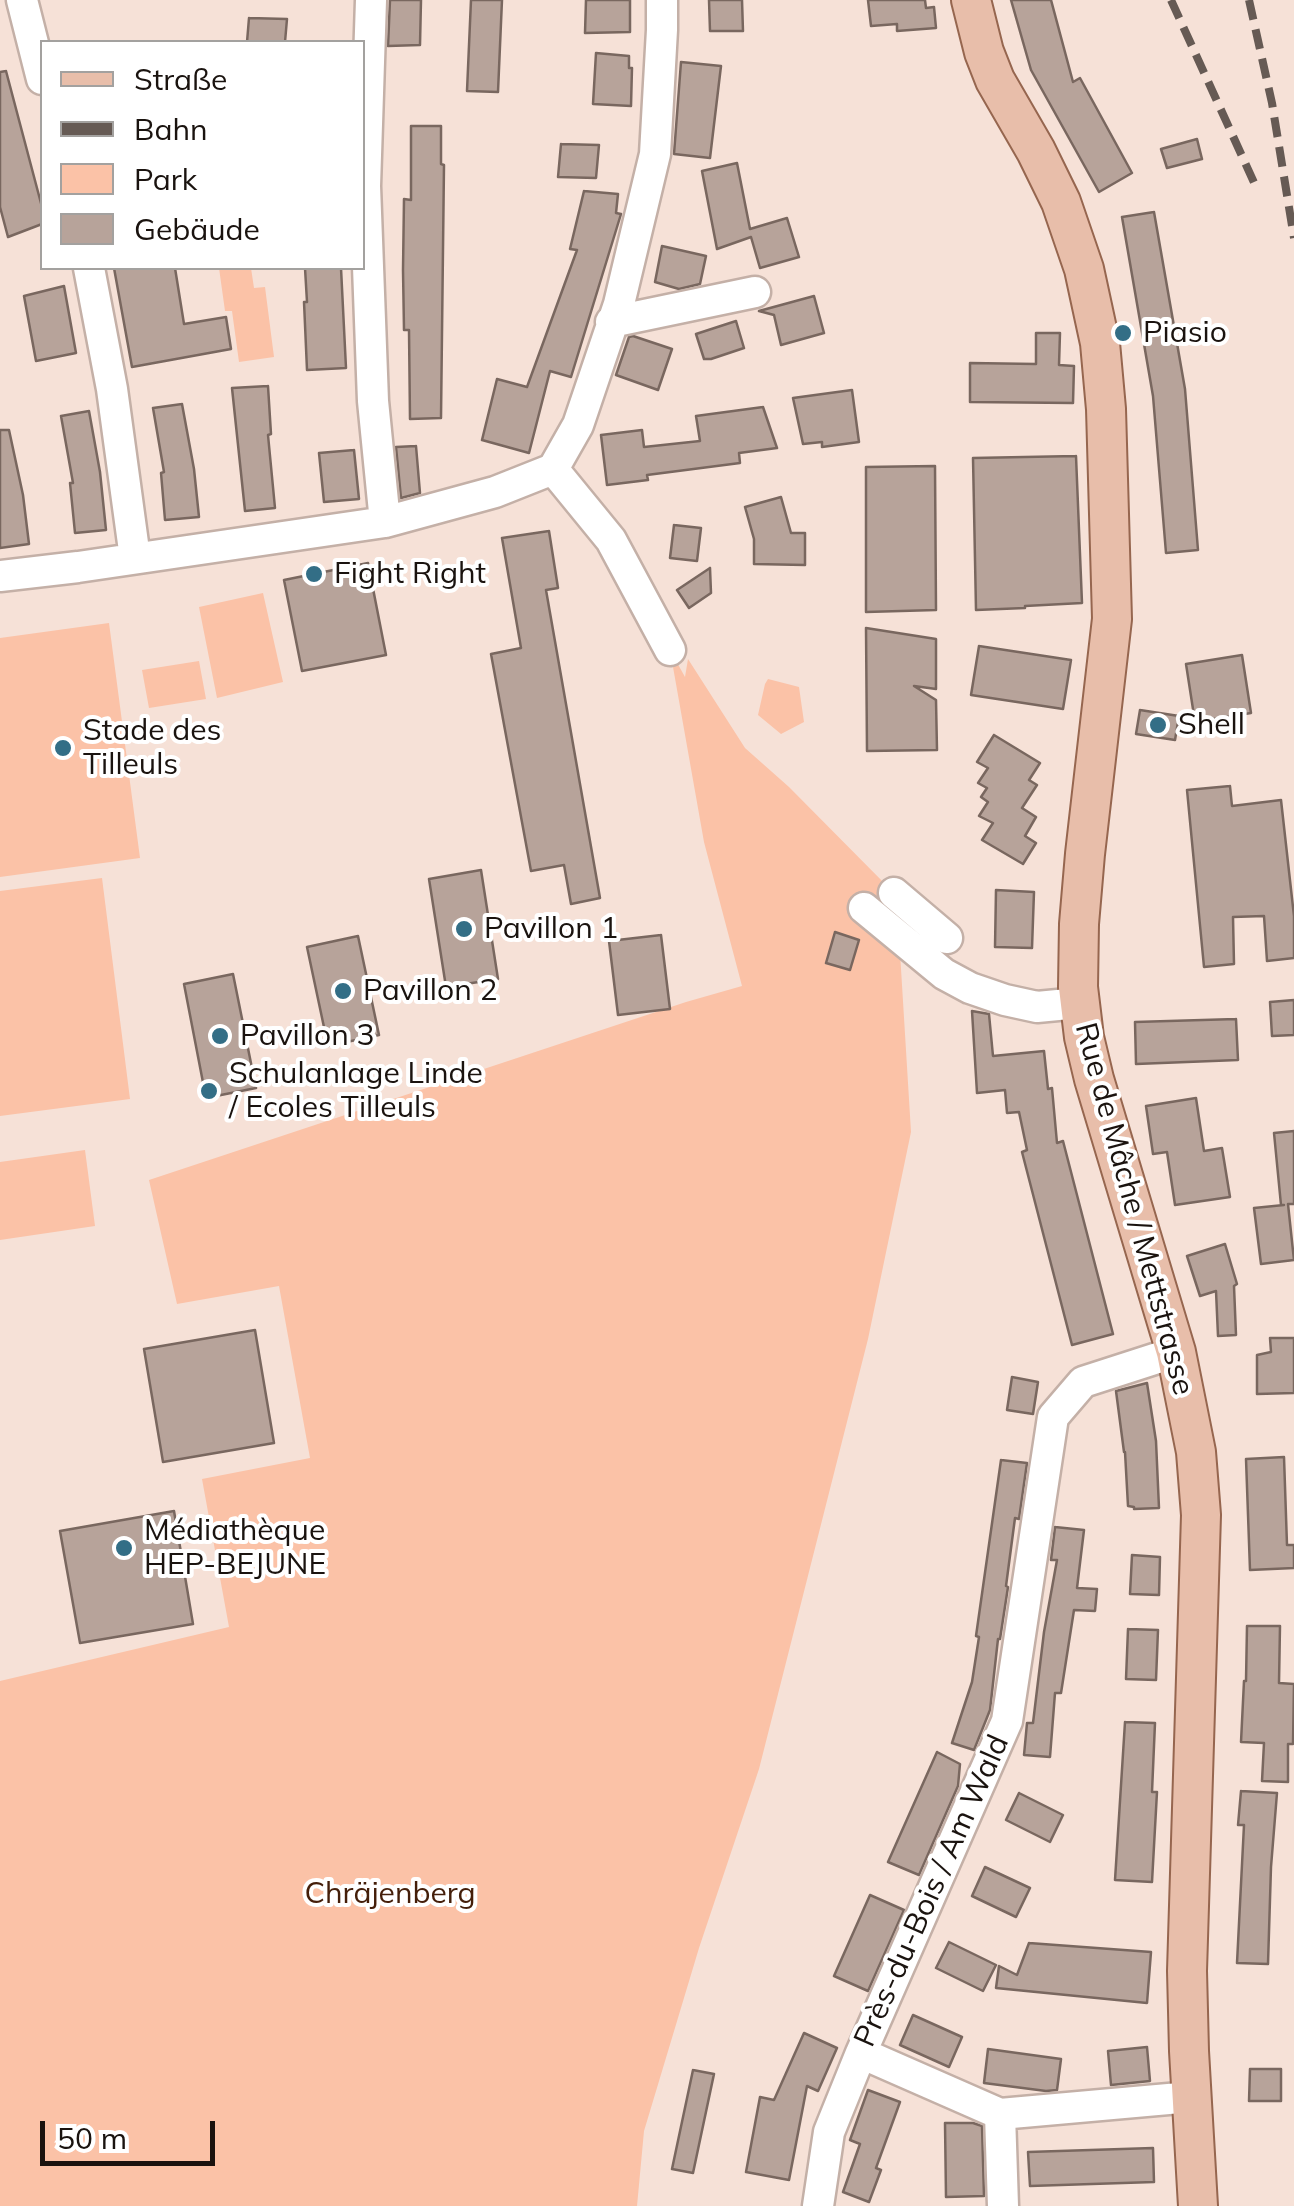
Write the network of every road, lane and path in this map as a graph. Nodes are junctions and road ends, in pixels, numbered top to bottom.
1 (22, 0) edge
2 (371, 0) edge
3 (662, 0) edge
4 (971, 0) edge
5 (40, 71) edge
6 (89, 270) edge
7 (755, 292) dead end
8 (611, 322) junction
9 (552, 470) junction
10 (385, 522) junction
11 (135, 558) junction
12 (0, 576) edge
13 (670, 650) dead end
14 (894, 893) dead end
15 (864, 908) dead end
16 (947, 938) dead end
17 (1080, 1003) junction
18 (1176, 1352) junction
19 (861, 2053) junction
20 (1191, 2097) junction
21 (1000, 2114) junction
22 (818, 2206) edge
23 (1003, 2206) edge
24 (1198, 2206) edge

1 - 5 street
2 - 10 street
3 - 8 street
4 - 17 main road, Rue de Mâche / Mettstrasse
6 - 11 street
7 - 8 street
8 - 9 street
9 - 10 street
9 - 13 street
10 - 11 street
11 - 12 street
14 - 16 street
15 - 17 street
17 - 18 main road, Rue de Mâche / Mettstrasse
18 - 19 street, Près-du-Bois / Am Wald
18 - 20 main road, Rue de Mâche / Mettstrasse
19 - 21 street
19 - 22 street, Près-du-Bois / Am Wald
20 - 21 street
20 - 24 main road, Rue de Mâche / Mettstrasse
21 - 23 street

